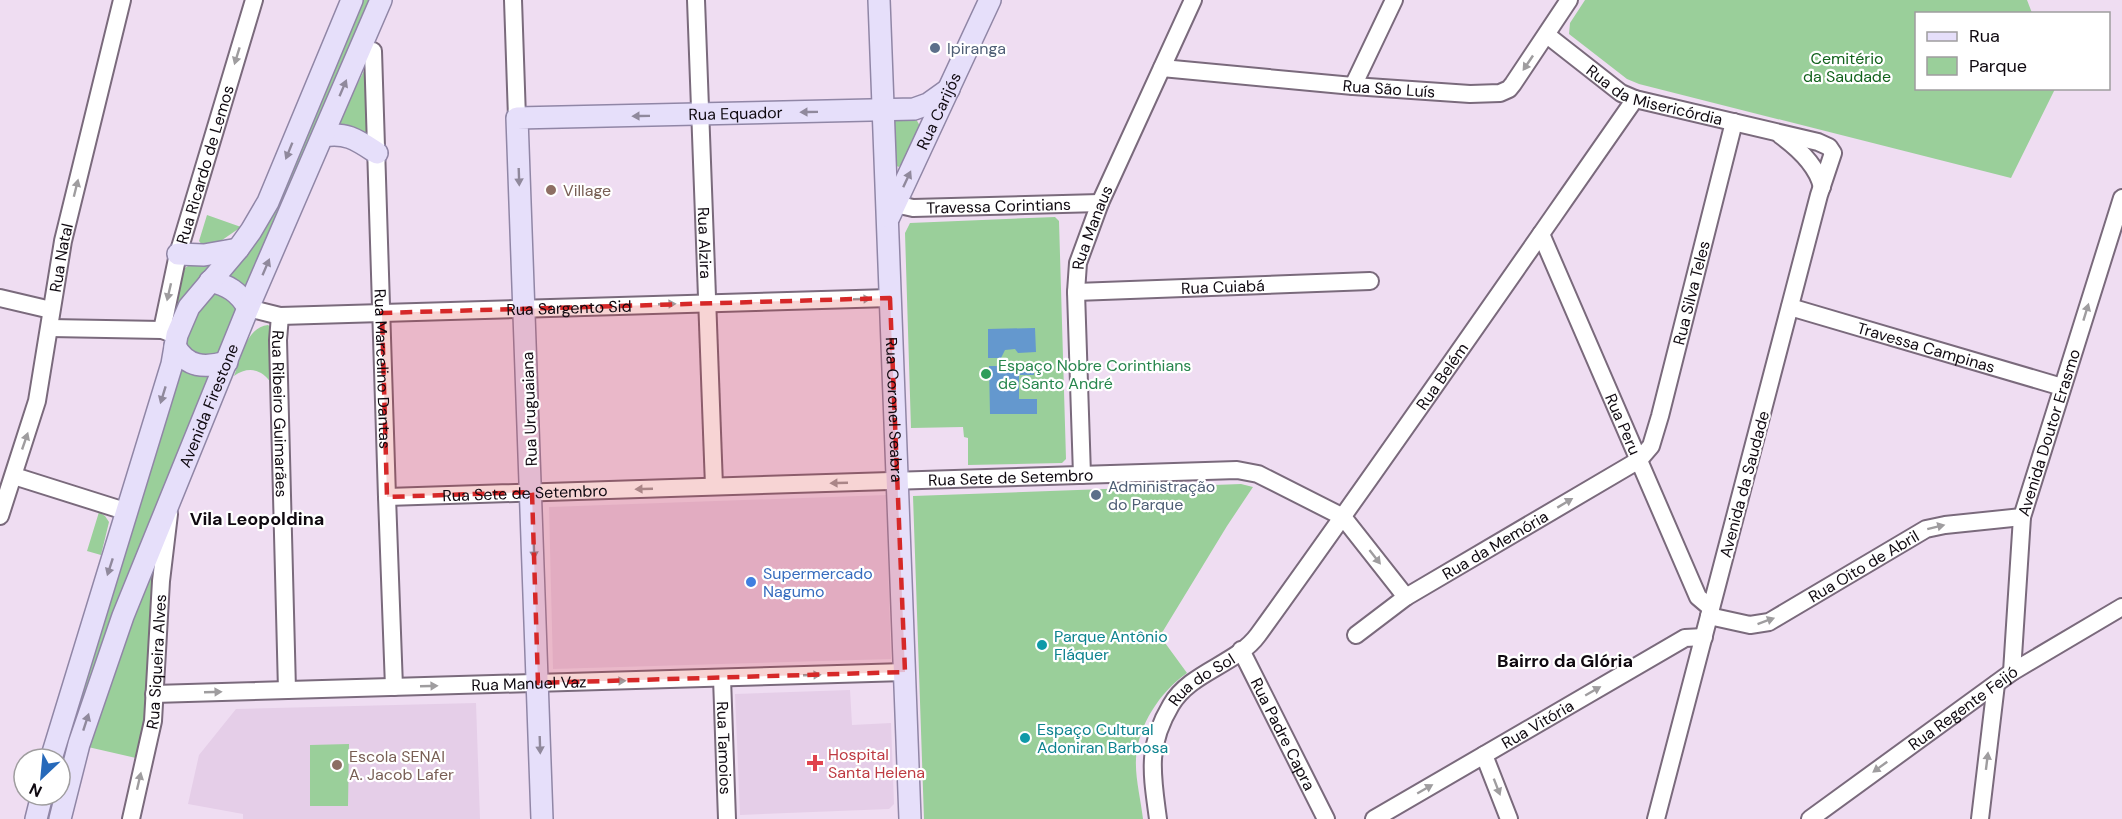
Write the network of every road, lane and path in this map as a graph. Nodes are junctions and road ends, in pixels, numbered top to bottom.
1 (122, 0) edge
2 (254, 0) edge
3 (352, 0) edge
4 (381, 0) edge
5 (513, 0) edge
6 (696, 0) edge
7 (879, 0) edge
8 (990, 0) edge
9 (1193, 0) edge
10 (1394, 0) edge
11 (1569, 0) edge
12 (1547, 35) junction
13 (374, 51) dead end
14 (1162, 68) junction
15 (1353, 86) junction
16 (949, 89) junction
17 (1635, 99) junction
18 (914, 109) junction
19 (885, 110) junction
20 (700, 114) junction
21 (517, 118) junction
22 (1734, 122) junction
23 (1773, 131) junction
24 (322, 136) junction
25 (927, 137) junction
26 (377, 153) junction
27 (1831, 156) junction
28 (1813, 166) junction
29 (1822, 187) junction
30 (2122, 198) edge
31 (1100, 203) junction
32 (891, 213) junction
33 (1541, 234) junction
34 (238, 249) junction
35 (178, 254) junction
36 (210, 281) junction
37 (1370, 281) dead end
38 (1076, 292) junction
39 (0, 298) edge
40 (890, 298) junction
41 (708, 303) junction
42 (1790, 307) junction
43 (248, 308) junction
44 (525, 309) junction
45 (51, 310) junction
46 (382, 313) junction
47 (280, 316) junction
48 (50, 328) junction
49 (171, 337) junction
50 (227, 362) junction
51 (2062, 387) junction
52 (1639, 460) junction
53 (1082, 475) junction
54 (14, 476) junction
55 (898, 481) junction
56 (714, 486) junction
57 (532, 492) junction
58 (387, 497) junction
59 (170, 501) junction
60 (128, 512) junction
61 (0, 516) edge
62 (1343, 517) junction
63 (2022, 517) junction
64 (1406, 597) junction
65 (2122, 607) edge
66 (1710, 612) junction
67 (1356, 635) dead end
68 (1704, 636) junction
69 (1241, 650) junction
70 (905, 672) junction
71 (2012, 672) junction
72 (722, 678) junction
73 (538, 683) junction
74 (1996, 684) junction
75 (394, 687) junction
76 (287, 690) junction
77 (154, 694) junction
78 (55, 747) edge
79 (1484, 754) junction
80 (910, 809) edge
81 (1830, 813) edge
82 (60, 819) edge
83 (130, 819) edge
84 (543, 819) edge
85 (728, 819) edge
86 (898, 819) edge
87 (1158, 819) edge
88 (1326, 819) edge
89 (1374, 819) edge
90 (1509, 819) edge
91 (1656, 819) edge
92 (1810, 819) edge
93 (1980, 819) edge

45 -> 1 street, Rua Natal
2 -> 35 street, Rua Ricardo de Lemos
3 -> 34 main road
24 -> 4 main road, Avenida Firestone
5 - 21 street, Rua Uruguaiana
6 - 20 street, Rua Alzira
7 - 19 main road, Rua Coronel Seabra
8 - 16 main road, Rua Carijós
9 - 14 street, Rua Manaus
10 - 15 street
11 - 12 street, Rua São Luís
12 -> 15 street, Rua São Luís
12 - 17 street, Rua da Misericórdia
13 - 26 street, Rua Marcelino Dantas
14 - 15 street, Rua São Luís
14 - 31 street, Rua Manaus
16 - 18 main road, Rua Equador
16 - 25 main road, Rua Carijós
17 - 22 street, Rua da Misericórdia
17 - 33 street, Rua Belém
18 - 19 main road, Rua Equador
18 - 25 main road
19 -> 20 main road, Rua Equador
19 - 32 main road, Rua Coronel Seabra
20 -> 21 main road, Rua Equador
20 - 41 street, Rua Alzira
21 -> 44 main road, Rua Uruguaiana
22 - 23 street, Rua da Misericórdia
22 - 52 street, Rua Silva Teles
23 - 27 street, Rua da Misericórdia
23 - 28 street, Rua da Misericórdia
24 - 26 main road
43 -> 24 main road, Avenida Firestone
32 -> 25 main road, Rua Carijós
26 - 46 street, Rua Marcelino Dantas
27 - 28 street
27 - 29 street, Avenida da Saudade
28 - 29 street, Rua da Misericórdia
29 - 42 street, Avenida da Saudade
51 -> 30 street, Avenida Doutor Erasmo
31 - 32 street, Travessa Corintians
31 - 38 street, Rua Manaus
32 - 40 main road, Rua Coronel Seabra
33 - 52 street, Rua Peru
33 - 62 street, Rua Belém
34 - 35 main road
34 - 36 main road
35 -> 49 street, Rua Ricardo de Lemos
36 - 43 main road
36 - 49 main road
37 - 38 street, Rua Cuiabá
38 - 53 street, Rua Manaus
39 - 45 street
41 -> 40 street, Rua Sargento Sid
40 - 55 main road, Rua Coronel Seabra
44 -> 41 street, Rua Sargento Sid
41 - 56 street, Rua Alzira
42 - 51 street, Travessa Campinas
42 - 66 street, Avenida da Saudade
43 - 47 street, Rua Sargento Sid
43 - 50 main road, Avenida Firestone
44 - 46 street, Rua Sargento Sid
44 - 57 main road, Rua Uruguaiana
45 - 48 street, Rua Natal
46 - 47 street, Rua Sargento Sid
46 - 58 street, Rua Marcelino Dantas
47 - 76 street, Rua Ribeiro Guimarães
48 - 49 street
54 -> 48 street, Rua Natal
49 - 50 main road
49 -> 60 main road
50 - 59 main road, Avenida Firestone
51 - 63 street, Avenida Doutor Erasmo
64 -> 52 street, Rua da Memória
52 - 66 street, Rua Peru
53 - 55 street, Rua Sete de Setembro
53 - 62 street, Rua Sete de Setembro
54 - 60 street
54 - 61 street, Rua Natal
55 -> 56 street, Rua Sete de Setembro
55 - 70 main road, Rua Coronel Seabra
56 -> 57 street, Rua Sete de Setembro
57 - 58 street, Rua Sete de Setembro
57 -> 73 main road, Rua Uruguaiana
58 - 75 street, Rua Marcelino Dantas
59 - 77 street, Rua Siqueira Alves
82 -> 59 main road, Avenida Firestone
60 -> 78 main road
62 -> 64 street, Rua Sete de Setembro
62 - 69 street, Rua Belém
66 -> 63 street, Rua Oito de Abril
63 - 71 street, Avenida Doutor Erasmo
64 - 67 street, Rua da Memória
65 - 71 street, Rua Regente Feijó
66 - 68 street, Avenida da Saudade
79 -> 68 street, Rua Vitória
68 - 91 street, Avenida da Saudade
69 - 87 street, Rua do Sol
69 - 88 street, Rua Padre Capra
72 -> 70 street, Rua Manuel Vaz
70 - 80 main road, Rua Coronel Seabra
71 - 74 street, Rua Regente Feijó
73 -> 72 street, Rua Manuel Vaz
72 - 85 street, Rua Tamoios
75 -> 73 street, Rua Manuel Vaz
73 -> 84 main road, Rua Uruguaiana
74 -> 81 street, Rua Regente Feijó
93 -> 74 street
75 - 76 street, Rua Manuel Vaz
77 -> 76 street, Rua Manuel Vaz
83 -> 77 street, Rua Siqueira Alves
89 -> 79 street, Rua Vitória
79 -> 90 street
80 - 86 street
81 - 92 street, Rua Regente Feijó

